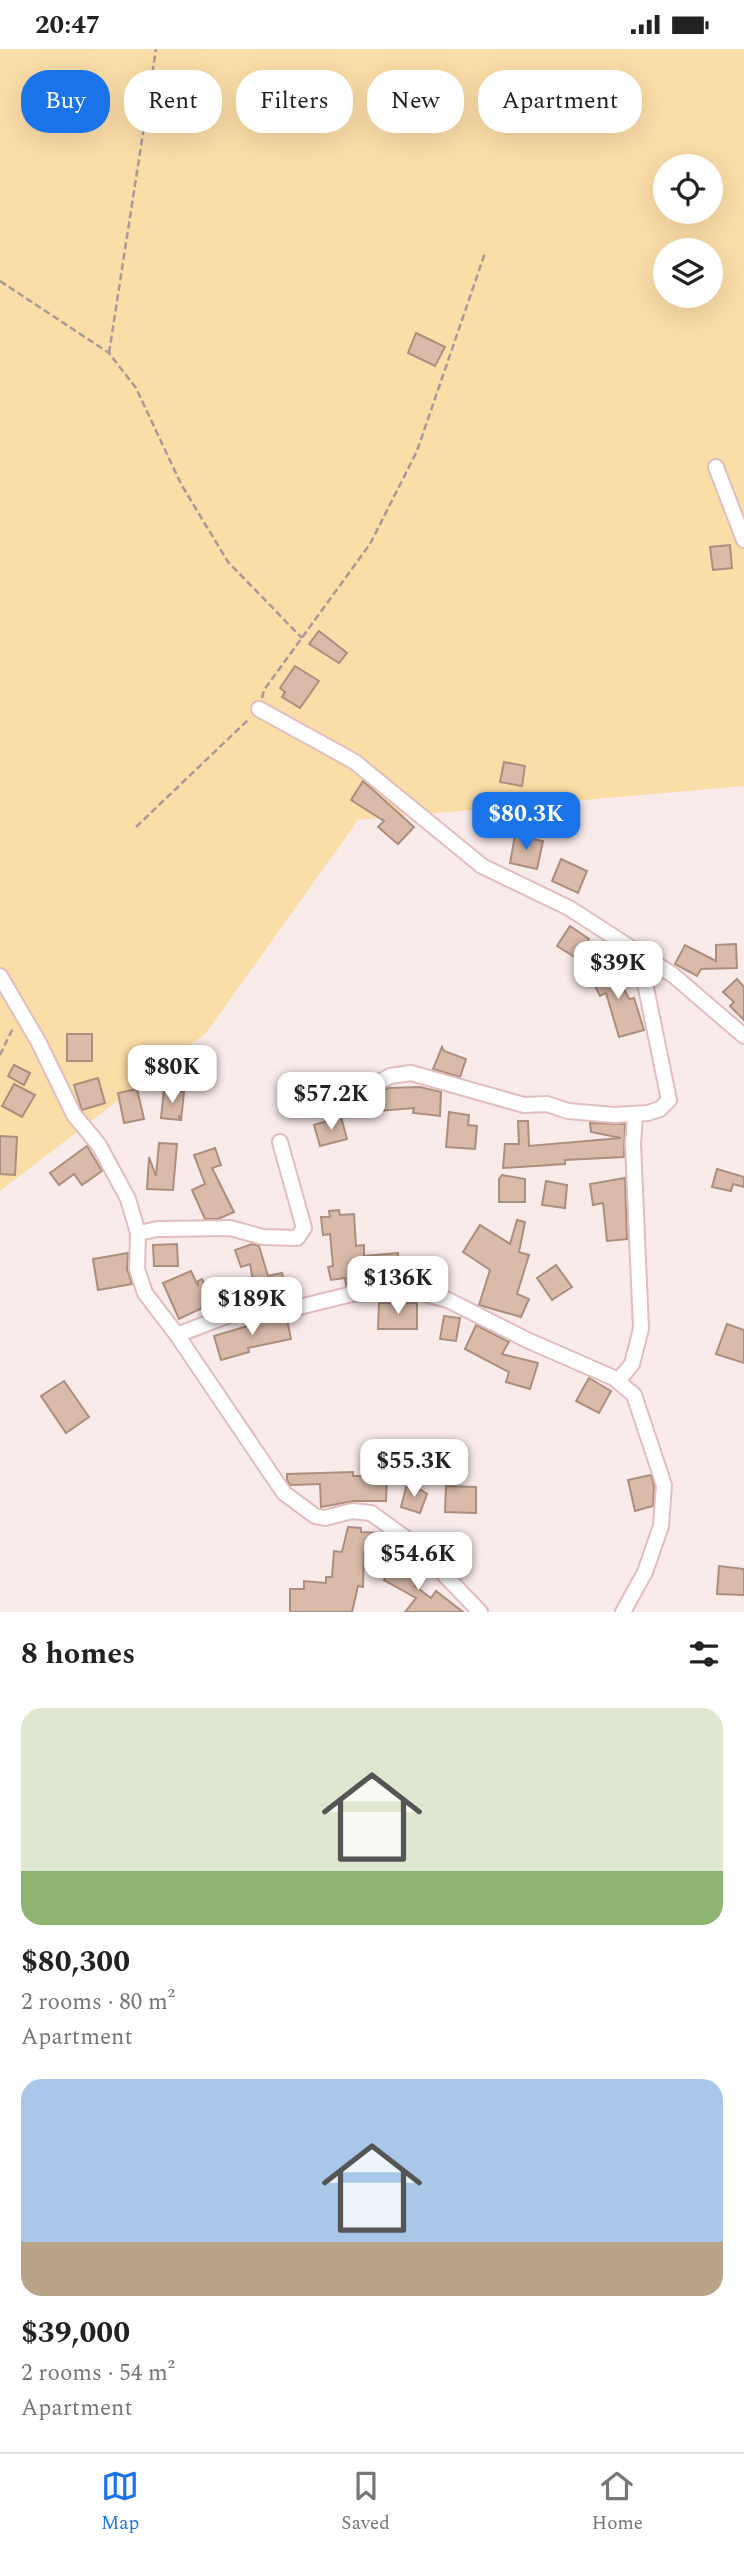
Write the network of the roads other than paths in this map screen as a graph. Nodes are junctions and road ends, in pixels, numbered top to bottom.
1 (716, 467) dead end
2 (744, 540) edge
3 (259, 709) road end
4 (639, 954) junction
5 (0, 976) edge
6 (744, 1036) edge
7 (378, 1083) dead end
8 (635, 1116) junction
9 (280, 1142) dead end
10 (138, 1233) junction
11 (177, 1335) junction
12 (618, 1381) junction
13 (480, 1612) edge
14 (623, 1612) edge

1 - 2 street
3 - 4 street
4 - 6 street
4 - 8 street
5 - 10 street
7 - 8 street
8 - 12 street
9 - 10 street
10 - 11 street
11 - 12 street
11 - 13 street
12 - 14 street

